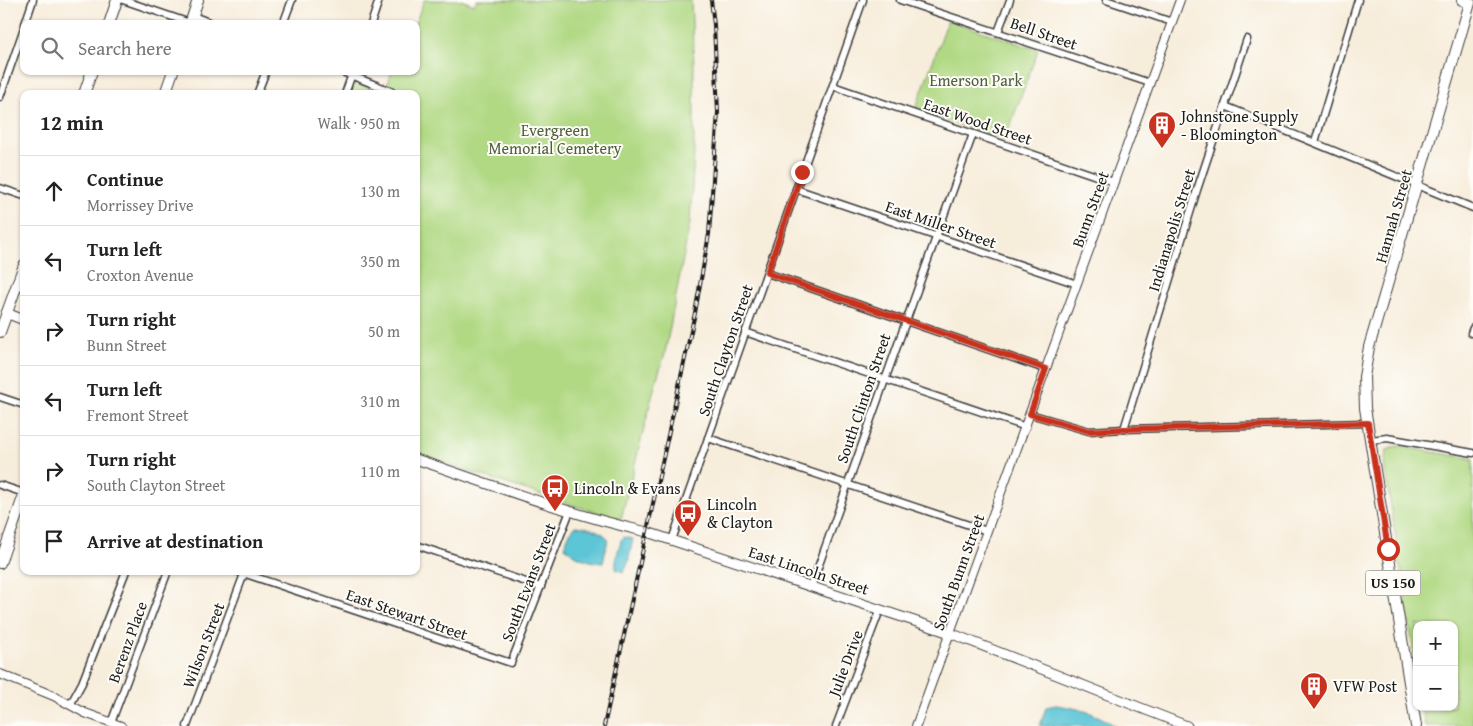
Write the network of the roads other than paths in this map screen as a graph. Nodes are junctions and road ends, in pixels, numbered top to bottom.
1 (34, 0) edge
2 (117, 0) edge
3 (123, 0) edge
4 (198, 0) edge
5 (292, 0) edge
6 (379, 0) edge
7 (863, 0) edge
8 (900, 0) edge
9 (1010, 0) edge
10 (1106, 0) edge
11 (1180, 0) edge
12 (1358, 0) edge
13 (1468, 3) edge
14 (26, 20) edge
15 (110, 20) edge
16 (188, 20) edge
17 (191, 20) edge
18 (284, 20) edge
19 (372, 20) edge
20 (1172, 22) junction
21 (998, 32) junction
22 (1247, 39) dead end
23 (20, 40) edge
24 (91, 75) edge
25 (172, 75) edge
26 (264, 75) edge
27 (352, 75) edge
28 (354, 75) edge
29 (1150, 83) junction
30 (833, 86) junction
31 (85, 90) edge
32 (167, 90) edge
33 (259, 90) edge
34 (346, 90) edge
35 (390, 90) edge
36 (0, 97) edge
37 (1225, 106) junction
38 (973, 134) junction
39 (1315, 142) junction
40 (1114, 182) junction
41 (1418, 184) junction
42 (0, 188) edge
43 (796, 189) junction
44 (20, 195) edge
45 (1473, 208) edge
46 (936, 236) junction
47 (20, 273) edge
48 (767, 273) junction
49 (1078, 284) junction
50 (3, 312) edge
51 (20, 318) edge
52 (904, 322) junction
53 (0, 332) edge
54 (745, 332) junction
55 (1046, 369) junction
56 (884, 379) junction
57 (0, 397) edge
58 (20, 404) edge
59 (1030, 414) junction
60 (1368, 423) junction
61 (1026, 427) junction
62 (1124, 429) junction
63 (708, 438) junction
64 (1371, 440) junction
65 (1473, 453) edge
66 (420, 460) edge
67 (847, 484) junction
68 (0, 485) edge
69 (20, 492) edge
70 (20, 506) edge
71 (570, 510) junction
72 (987, 531) junction
73 (672, 540) junction
74 (420, 546) edge
75 (0, 563) edge
76 (124, 575) edge
77 (166, 575) edge
78 (244, 575) edge
79 (247, 575) edge
80 (811, 586) junction
81 (541, 587) junction
82 (880, 610) junction
83 (950, 633) junction
84 (511, 664) joint
85 (0, 674) edge
86 (70, 705) junction
87 (111, 723) junction
88 (919, 725) edge
89 (121, 726) edge
90 (187, 726) edge
91 (836, 726) edge
92 (1187, 726) edge
93 (1416, 726) edge

1 - 14 street
2 - 15 main road
3 - 16 street
4 - 17 main road
5 - 18 street
6 - 19 street
7 - 30 street, South Clayton Street
8 - 21 street, Bell Street
9 - 21 street
10 - 20 street
11 - 20 street, Bunn Street
12 - 39 street
13 - 41 main road, Hannah Street / US 150
20 - 29 street, Bunn Street
21 - 29 street, Bell Street
22 - 37 street, Indianapolis Street
23 - 36 street
24 - 31 main road
25 - 32 main road
26 - 33 street
27 - 34 street
28 - 35 street
29 - 40 street, Bunn Street
30 - 38 street, East Wood Street
30 - 43 street, South Clayton Street
37 - 39 street
37 - 62 street, Indianapolis Street
38 - 40 street, East Wood Street
38 - 46 street, South Clinton Street
39 - 41 street
40 - 49 street, Bunn Street
41 - 45 street
41 - 60 main road, Hannah Street / US 150
42 - 44 street
43 - 46 street, East Miller Street
43 - 48 street, South Clayton Street
46 - 49 street, East Miller Street
46 - 52 street, South Clinton Street
47 - 50 main road
48 - 52 street
48 - 54 street, South Clayton Street
49 - 55 street, Bunn Street
50 - 51 main road
50 - 53 main road
52 - 55 street
52 - 56 street, South Clinton Street
54 - 56 street
54 - 63 street, South Clayton Street
55 - 59 street, Bunn Street
56 - 61 street
56 - 67 street, South Clinton Street
57 - 58 street
59 - 61 street, Bunn Street
59 - 62 street
60 - 62 street
60 - 64 main road, Hannah Street / US 150
61 - 72 street, South Bunn Street
63 - 67 street
63 - 73 street, South Clayton Street
64 - 65 street
64 - 93 main road, US 150
66 - 71 main road, East Lincoln Street
67 - 72 street
67 - 80 street, South Clinton Street
68 - 69 street
70 - 75 main road
71 - 73 main road, East Lincoln Street
71 - 81 street, South Evans Street
72 - 83 street, South Bunn Street
73 - 80 main road, East Lincoln Street
74 - 81 street
76 - 86 street
77 - 87 street, Berenz Place
78 - 90 street, Wilson Street
79 - 84 street, East Stewart Street
80 - 82 main road, East Lincoln Street
81 - 84 street, South Evans Street
82 - 83 main road, East Lincoln Street
82 - 91 street, Julie Drive
83 - 88 street, South Bunn Street
83 - 92 main road, East Lincoln Street
85 - 86 street
86 - 87 street
87 - 89 street

